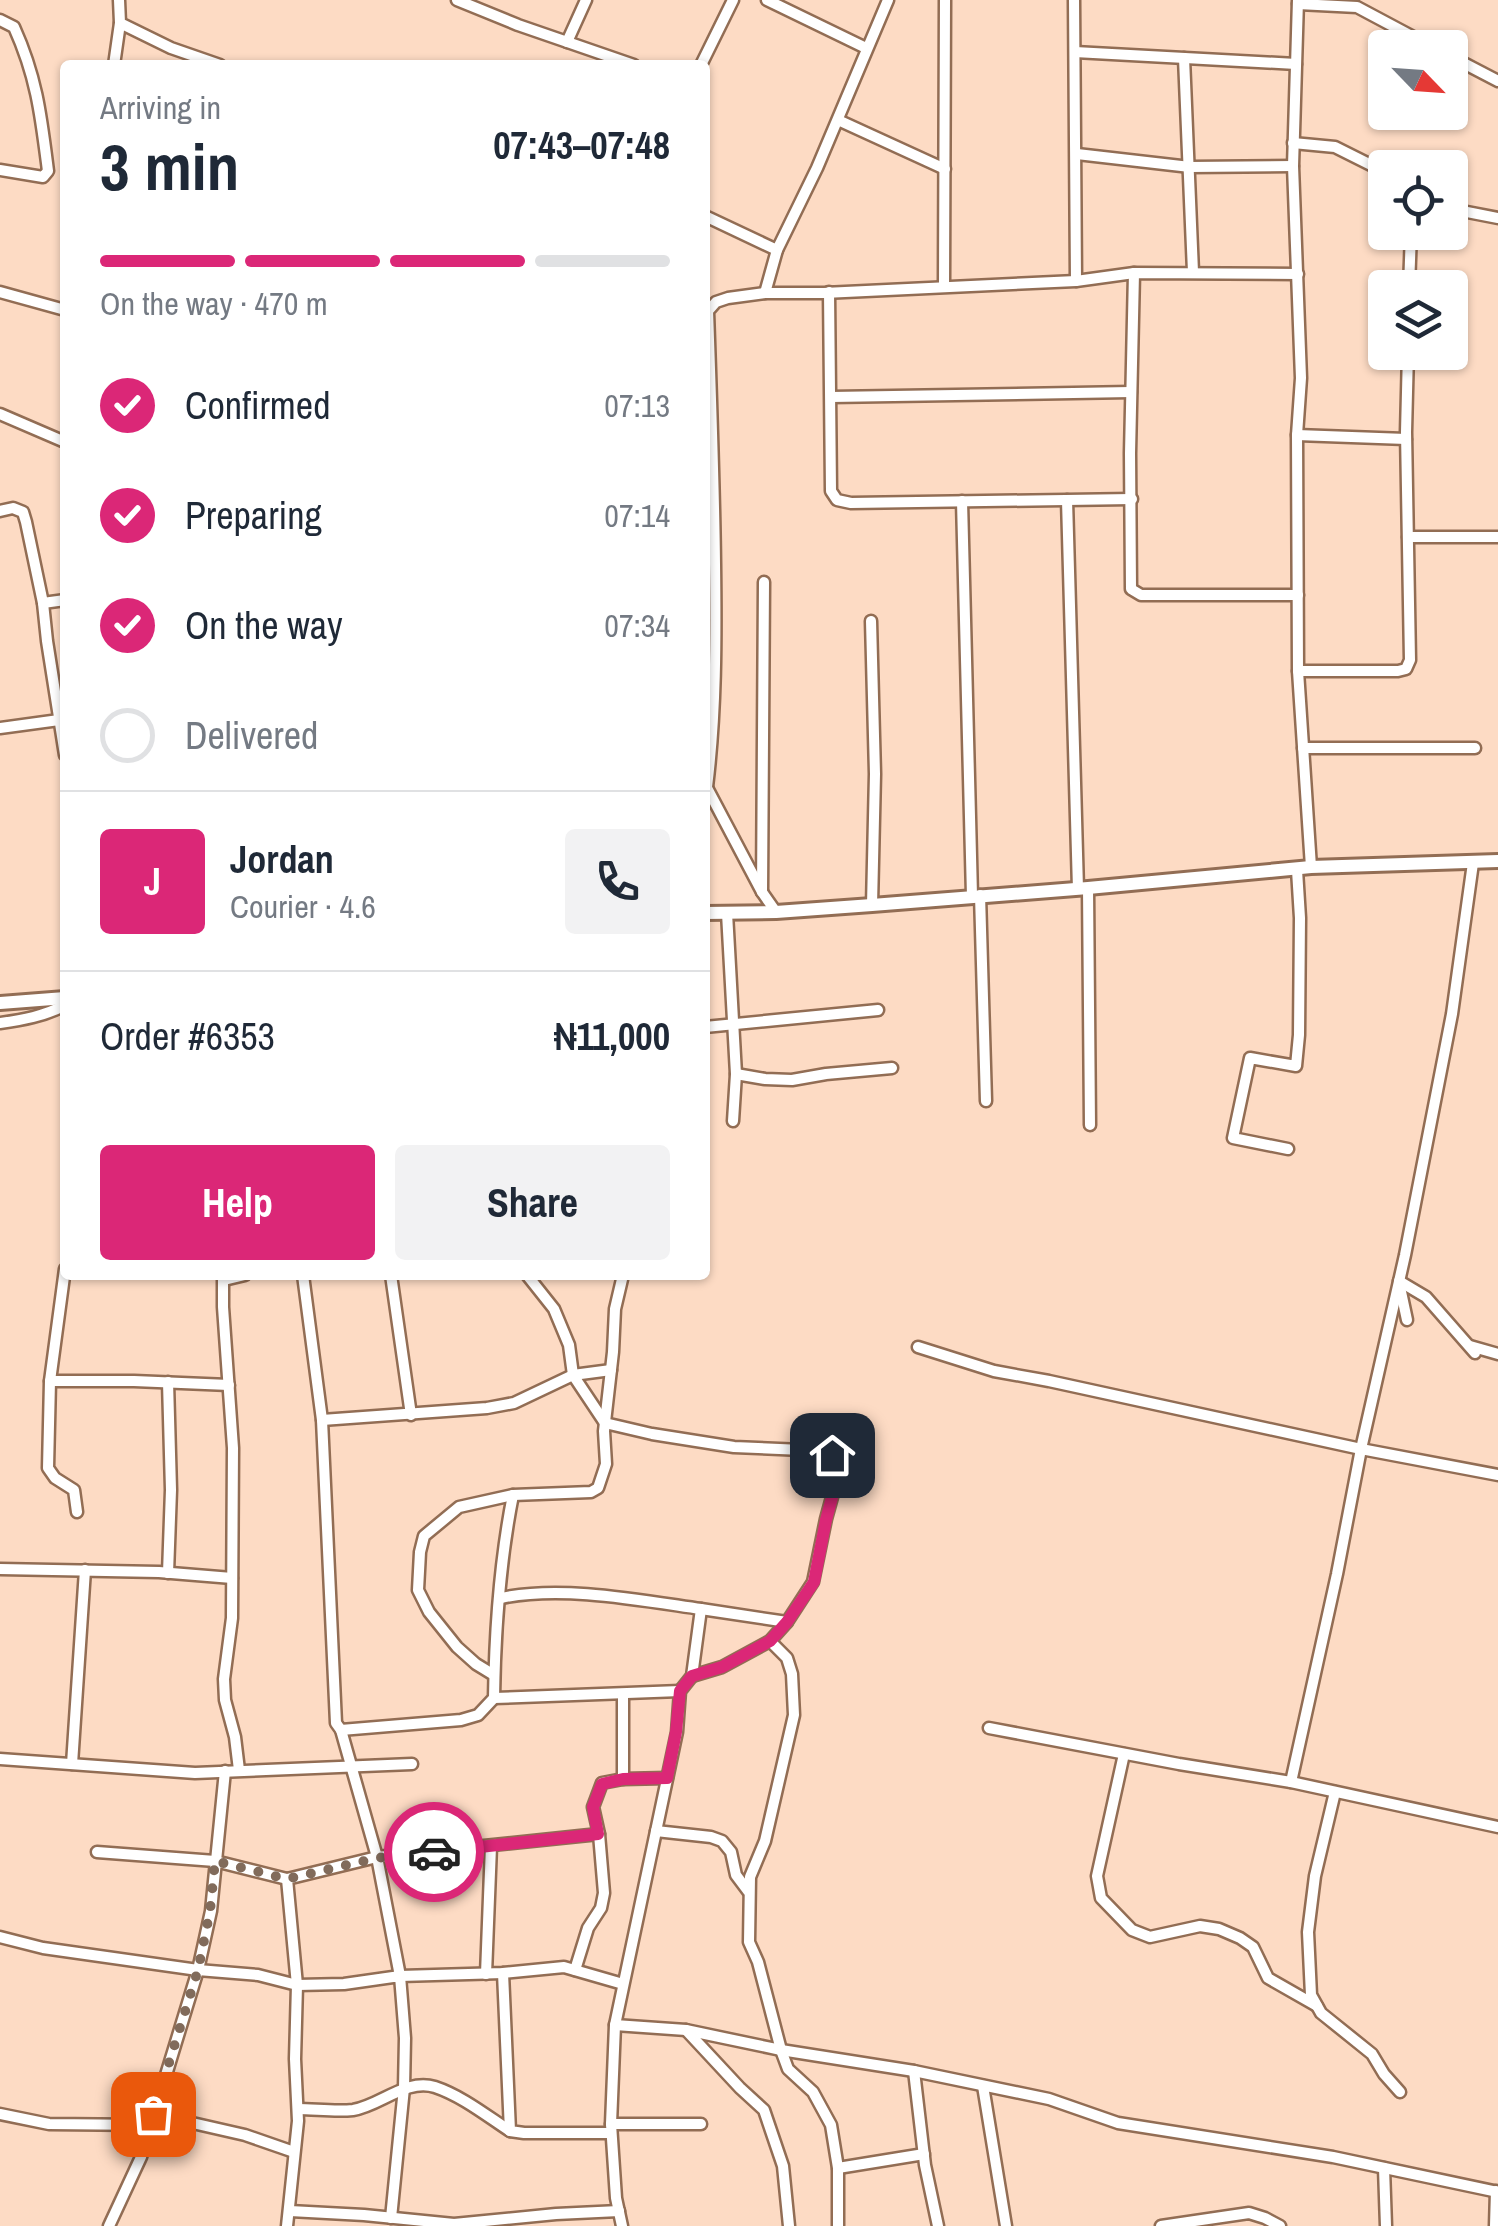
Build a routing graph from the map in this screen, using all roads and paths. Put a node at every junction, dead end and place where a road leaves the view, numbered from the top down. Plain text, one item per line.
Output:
1 (119, 0) edge
2 (457, 0) edge
3 (586, 0) edge
4 (733, 0) edge
5 (767, 0) edge
6 (888, 0) edge
7 (945, 0) edge
8 (1074, 0) edge
9 (1298, 2) edge
10 (0, 20) edge
11 (120, 23) junction
12 (1400, 30) edge
13 (567, 42) junction
14 (866, 48) junction
15 (1075, 52) junction
16 (1184, 58) junction
17 (115, 60) edge
18 (205, 60) edge
19 (619, 60) edge
20 (703, 60) edge
21 (1296, 64) junction
22 (1468, 65) edge
23 (1498, 81) edge
24 (838, 120) junction
25 (1294, 143) junction
26 (1077, 154) junction
27 (1368, 164) edge
28 (1293, 166) junction
29 (1190, 167) junction
30 (945, 169) junction
31 (0, 170) edge
32 (1468, 213) edge
33 (710, 218) edge
34 (1498, 218) edge
35 (777, 250) junction
36 (1193, 272) junction
37 (1134, 273) junction
38 (1298, 274) junction
39 (1076, 280) junction
40 (944, 286) junction
41 (0, 292) edge
42 (829, 292) junction
43 (765, 293) junction
44 (60, 309) edge
45 (710, 309) edge
46 (1408, 370) edge
47 (1131, 392) junction
48 (831, 397) junction
49 (0, 414) edge
50 (1297, 435) junction
51 (1406, 438) junction
52 (60, 440) edge
53 (1132, 499) junction
54 (1067, 500) junction
55 (962, 501) junction
56 (710, 508) edge
57 (0, 511) edge
58 (1408, 536) junction
59 (1498, 537) edge
60 (764, 582) dead end
61 (1298, 595) junction
62 (60, 601) edge
63 (43, 603) junction
64 (871, 621) dead end
65 (1298, 671) junction
66 (60, 720) joint
67 (0, 728) edge
68 (1303, 748) junction
69 (1475, 748) dead end
70 (710, 758) edge
71 (710, 793) edge
72 (1498, 861) edge
73 (1473, 863) junction
74 (1312, 867) junction
75 (1297, 870) junction
76 (1083, 888) junction
77 (762, 892) junction
78 (976, 896) junction
79 (872, 905) junction
80 (728, 912) junction
81 (776, 912) junction
82 (710, 913) edge
83 (60, 1001) edge
84 (0, 1002) edge
85 (60, 1006) edge
86 (878, 1010) dead end
87 (0, 1023) edge
88 (732, 1025) junction
89 (710, 1027) edge
90 (892, 1068) dead end
91 (736, 1074) junction
92 (986, 1102) dead end
93 (734, 1121) dead end
94 (1090, 1124) dead end
95 (1288, 1149) dead end
96 (64, 1280) edge
97 (224, 1280) edge
98 (305, 1280) edge
99 (391, 1280) edge
100 (531, 1280) edge
101 (622, 1280) edge
102 (1399, 1281) junction
103 (1407, 1320) dead end
104 (918, 1347) dead end
105 (1498, 1354) edge
106 (611, 1370) junction
107 (573, 1375) junction
108 (50, 1381) junction
109 (168, 1382) junction
110 (229, 1385) junction
111 (411, 1415) junction
112 (322, 1420) junction
113 (605, 1423) junction
114 (1361, 1449) junction
115 (1494, 1475) edge
116 (513, 1495) junction
117 (77, 1512) dead end
118 (0, 1569) edge
119 (85, 1570) junction
120 (168, 1573) junction
121 (232, 1578) junction
122 (501, 1598) junction
123 (701, 1609) junction
124 (787, 1622) junction
125 (770, 1641) junction
126 (494, 1675) junction
127 (692, 1676) junction
128 (680, 1691) junction
129 (623, 1694) junction
130 (494, 1698) junction
131 (990, 1728) dead end
132 (342, 1730) junction
133 (1124, 1754) junction
134 (0, 1759) edge
135 (72, 1764) junction
136 (412, 1764) dead end
137 (350, 1765) junction
138 (239, 1770) junction
139 (225, 1772) junction
140 (667, 1778) junction
141 (623, 1779) junction
142 (1292, 1782) junction
143 (1335, 1792) junction
144 (1498, 1827) edge
145 (656, 1831) junction
146 (598, 1834) junction
147 (491, 1846) junction
148 (97, 1852) dead end
149 (377, 1858) junction
150 (215, 1861) junction
151 (287, 1879) junction
152 (749, 1892) junction
153 (0, 1937) edge
154 (198, 1970) junction
155 (575, 1970) junction
156 (504, 1973) junction
157 (486, 1974) junction
158 (400, 1976) junction
159 (297, 1984) junction
160 (623, 1984) junction
161 (1317, 2006) junction
162 (615, 2025) junction
163 (686, 2030) junction
164 (781, 2050) junction
165 (914, 2071) junction
166 (983, 2086) junction
167 (404, 2088) junction
168 (1400, 2092) dead end
169 (298, 2109) junction
170 (0, 2114) edge
171 (152, 2120) junction
172 (701, 2124) dead end
173 (611, 2128) junction
174 (510, 2131) junction
175 (294, 2152) junction
176 (924, 2154) junction
177 (838, 2168) junction
178 (1384, 2168) junction
179 (1497, 2192) edge
180 (619, 2211) junction
181 (290, 2212) junction
182 (391, 2218) junction
183 (364, 2221) edge
184 (550, 2221) edge
185 (454, 2225) edge
186 (109, 2226) edge
187 (287, 2226) edge
188 (622, 2226) edge
189 (789, 2226) edge
190 (838, 2226) edge
191 (938, 2226) edge
192 (1006, 2226) edge
193 (1161, 2226) edge
194 (1280, 2226) edge
195 (1386, 2226) edge
196 (1495, 2226) edge

1 - 11 street
2 - 13 street
3 - 13 street
4 - 20 street
5 - 14 street
6 - 14 street
7 - 30 street
8 - 15 street
9 - 12 street
9 - 21 street
10 - 31 street
11 - 17 street
11 - 18 street
13 - 19 street
14 - 24 street
15 - 16 street
15 - 26 street
16 - 21 street
16 - 29 street
21 - 25 street
22 - 23 street
24 - 30 street
24 - 35 street
25 - 27 street
25 - 28 street
26 - 29 street
26 - 39 street
28 - 29 street
28 - 38 street
29 - 36 street
30 - 40 street
32 - 34 street
33 - 35 street
35 - 43 street
36 - 37 street
36 - 38 street
37 - 39 street
37 - 47 street
38 - 50 street
39 - 40 street
40 - 42 street
41 - 44 street
42 - 43 street
42 - 48 street
43 - 45 street
46 - 51 street
47 - 48 street
47 - 53 street
48 - 55 street
49 - 52 street
50 - 51 street
50 - 61 street
51 - 58 street
53 - 54 street
53 - 61 street
54 - 55 street
54 - 76 street
55 - 78 street
56 - 70 street
57 - 63 street
58 - 59 street
58 - 65 street
60 - 77 street
61 - 65 street
62 - 63 street
63 - 66 street
64 - 79 street
65 - 68 street
66 - 67 street
68 - 69 street
68 - 74 street
71 - 77 street
72 - 73 street
73 - 74 street
73 - 102 street
74 - 75 street
75 - 76 street
75 - 95 street
76 - 78 street
76 - 94 street
77 - 81 street
78 - 79 street
78 - 92 street
79 - 81 street
80 - 81 street
80 - 82 street
80 - 88 street
83 - 84 street
85 - 87 street
86 - 88 street
88 - 89 street
88 - 91 street
90 - 91 street
91 - 93 street
96 - 108 street
97 - 110 street
98 - 112 street
99 - 111 street
100 - 107 street
101 - 106 street
102 - 103 street
102 - 105 street
102 - 114 street
104 - 114 street
106 - 107 street
106 - 113 street
107 - 111 street
107 - 113 street
108 - 109 street
108 - 117 street
109 - 110 street
109 - 120 street
110 - 121 street
111 - 112 street
112 - 132 street
113 - 116 street
113 - 124 street
114 - 115 street
114 - 142 street
116 - 122 street
116 - 126 street
118 - 119 street
119 - 120 street
119 - 135 street
120 - 121 street
121 - 138 street
122 - 123 street
122 - 126 street
123 - 124 street
123 - 127 street
124 - 125 street
125 - 127 street
125 - 152 street
126 - 130 street
127 - 128 street
128 - 129 street
128 - 140 street
129 - 130 street
129 - 141 street
130 - 132 street
131 - 133 street
132 - 137 street
133 - 142 street
133 - 161 street
134 - 135 street
135 - 139 street
136 - 137 street
137 - 138 street
137 - 149 street
138 - 139 street
139 - 150 street
140 - 141 street
140 - 145 street
141 - 146 street
142 - 143 street
143 - 144 street
143 - 161 street
145 - 152 street
145 - 160 street
146 - 147 street
146 - 155 street
147 - 149 street
147 - 157 street
148 - 150 street
149 - 151 street
149 - 158 street
150 - 151 street
150 - 154 street
151 - 159 street
152 - 164 street
153 - 154 street
154 - 159 street
154 - 171 street
155 - 156 street
155 - 160 street
156 - 157 street
156 - 174 street
157 - 158 street
158 - 159 street
158 - 167 street
159 - 169 street
160 - 162 street
161 - 168 street
162 - 163 street
162 - 173 street
163 - 164 street
163 - 189 street
164 - 165 street
164 - 177 street
165 - 166 street
165 - 176 street
166 - 178 street
166 - 192 street
167 - 169 street
167 - 174 street
167 - 182 street
169 - 175 street
170 - 171 street
171 - 175 street
171 - 186 street
172 - 173 street
173 - 174 street
173 - 180 street
175 - 181 street
176 - 177 street
176 - 191 street
177 - 190 street
178 - 179 street
178 - 195 street
179 - 196 street
180 - 184 street
180 - 188 street
181 - 183 street
181 - 187 street
182 - 183 street
182 - 185 street
184 - 185 street
193 - 194 street

